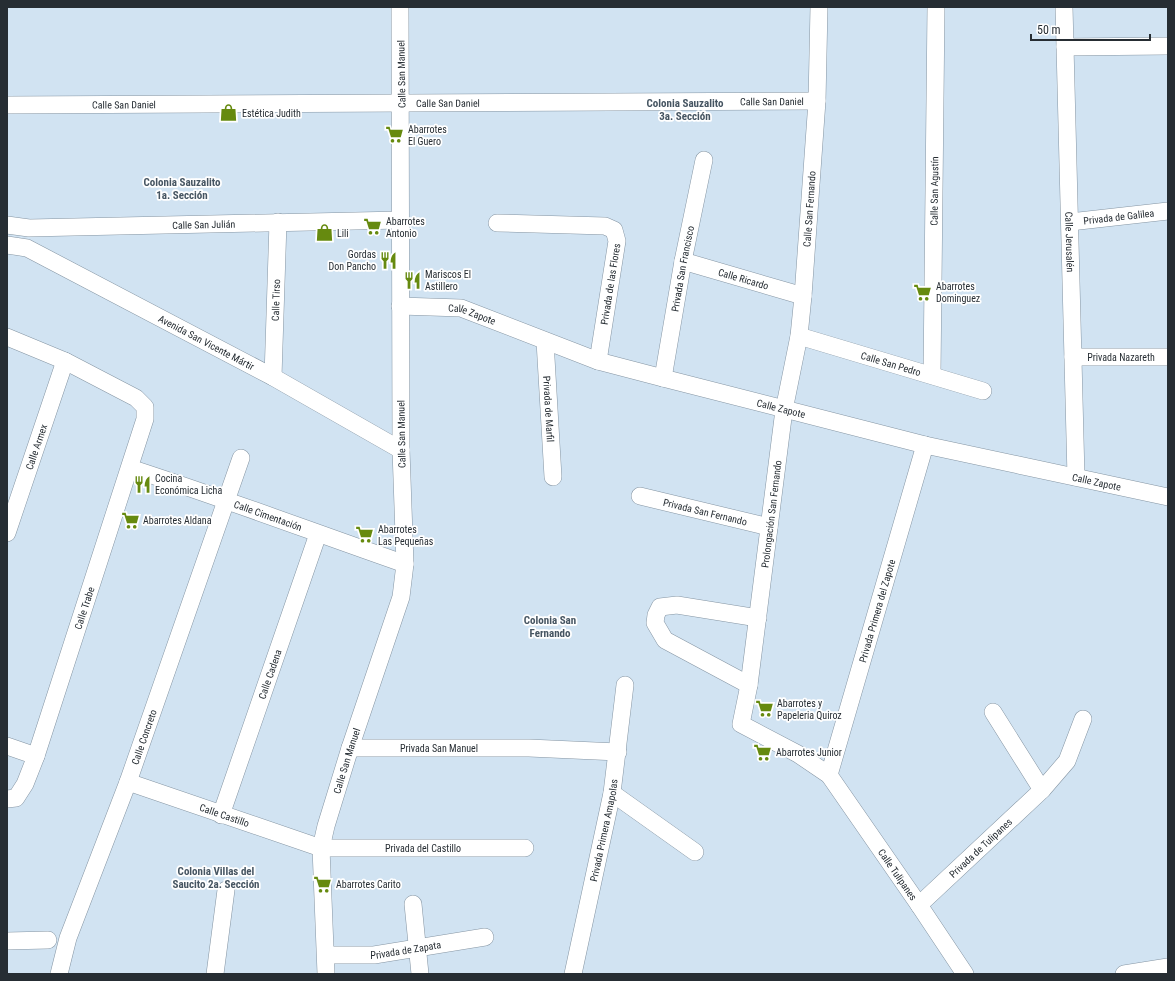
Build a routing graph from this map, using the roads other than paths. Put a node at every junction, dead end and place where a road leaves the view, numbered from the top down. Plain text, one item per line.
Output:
1 (400, 7) edge
2 (819, 7) edge
3 (936, 7) edge
4 (1064, 7) edge
5 (1168, 46) edge
6 (1065, 47) junction
7 (817, 101) junction
8 (401, 102) junction
9 (7, 105) edge
10 (704, 160) dead end
11 (1168, 211) edge
12 (400, 220) junction
13 (278, 222) junction
14 (1070, 222) junction
15 (497, 223) dead end
16 (7, 225) edge
17 (29, 228) junction
18 (7, 245) edge
19 (27, 248) junction
20 (683, 261) junction
21 (803, 296) junction
22 (400, 306) junction
23 (799, 336) junction
24 (7, 337) edge
25 (545, 341) junction
26 (1073, 357) junction
27 (1168, 357) edge
28 (65, 361) junction
29 (598, 361) junction
30 (932, 375) junction
31 (273, 378) junction
32 (663, 378) junction
33 (983, 391) dead end
34 (784, 410) junction
35 (925, 445) junction
36 (401, 450) junction
37 (241, 458) dead end
38 (130, 468) junction
39 (553, 477) dead end
40 (1076, 477) junction
41 (640, 496) dead end
42 (1168, 497) edge
43 (226, 499) junction
44 (769, 527) junction
45 (7, 533) edge
46 (318, 534) junction
47 (405, 564) junction
48 (758, 618) junction
49 (625, 685) dead end
50 (749, 685) junction
51 (992, 712) dead end
52 (1083, 719) dead end
53 (7, 746) edge
54 (350, 748) junction
55 (618, 752) junction
56 (36, 756) junction
57 (829, 775) junction
58 (128, 782) junction
59 (1042, 790) junction
60 (612, 793) junction
61 (7, 799) edge
62 (221, 815) junction
63 (321, 848) junction
64 (524, 848) dead end
65 (695, 852) dead end
66 (226, 890) dead end
67 (413, 904) dead end
68 (919, 905) junction
69 (484, 937) dead end
70 (48, 940) dead end
71 (7, 941) edge
72 (418, 949) junction
73 (327, 955) junction
74 (1159, 970) edge
75 (59, 974) edge
76 (215, 974) edge
77 (326, 974) edge
78 (420, 974) edge
79 (573, 974) edge
80 (964, 974) edge
81 (1124, 974) edge

1 - 8 street, Calle San Manuel
2 - 7 street, Calle San Fernando
3 - 30 street, Calle San Agustín
4 - 6 street, Calle Jerusalén
5 - 6 street
6 - 14 street, Calle Jerusalén
7 - 8 street, Calle San Daniel
7 - 21 street, Calle San Fernando
8 - 9 street, Calle San Daniel
8 - 12 street, Calle San Manuel
10 - 20 street, Privada San Francisco
11 - 14 street, Privada de Galilea
12 - 13 street, Calle San Julián
12 - 22 street, Calle San Manuel
13 - 17 street, Calle San Julián
13 - 31 street, Calle Tirso
14 - 26 street, Calle Jerusalén
15 - 29 street, Privada de las Flores
16 - 17 street, Calle San Julián
17 - 19 street
18 - 19 street, Avenida San Vicente Mártir
19 - 31 street, Avenida San Vicente Mártir
20 - 21 street, Calle Ricardo
20 - 32 street, Privada San Francisco
21 - 23 street, Calle San Fernando
22 - 25 street, Calle Zapote
22 - 36 street, Calle San Manuel
23 - 30 street, Calle San Pedro
23 - 34 street, Calle San Fernando
24 - 28 street
25 - 29 street, Calle Zapote
25 - 39 street, Privada de Marfil
26 - 27 street, Privada Nazareth
26 - 40 street, Calle Jerusalén
28 - 38 street, Calle Trabe
28 - 45 street, Calle Armex
29 - 32 street, Calle Zapote
30 - 33 street, Calle San Pedro
31 - 36 street, Avenida San Vicente Mártir
32 - 34 street, Calle Zapote
34 - 35 street, Calle Zapote
34 - 44 street, Prolongación San Fernando
35 - 40 street, Calle Zapote
35 - 57 street, Privada Primera del Zapote
36 - 47 street, Calle San Manuel
37 - 43 street, Calle Concreto
38 - 43 street, Calle Cimentación
38 - 56 street, Calle Trabe
40 - 42 street, Calle Zapote
41 - 44 street, Privada San Fernando
43 - 46 street, Calle Cimentación
43 - 58 street, Calle Concreto
44 - 48 street, Prolongación San Fernando
46 - 47 street, Calle Cimentación
46 - 62 street, Calle Cadena
47 - 54 street, Calle San Manuel
48 - 50 street, Prolongación San Fernando
48 - 50 street
49 - 55 street, Privada Primera Amapolas
50 - 57 street, Prolongación San Fernando
51 - 59 street
52 - 59 street, Privada de Tulipanes
53 - 56 street
54 - 55 street, Privada San Manuel
54 - 63 street, Calle San Manuel
55 - 60 street, Privada Primera Amapolas
56 - 61 street, Calle Trabe
57 - 68 street, Calle Tulipanes
58 - 62 street, Calle Castillo
58 - 75 street, Calle Concreto
59 - 68 street, Privada de Tulipanes
60 - 65 street
60 - 79 street, Privada Primera Amapolas
62 - 63 street, Calle Castillo
63 - 64 street, Privada del Castillo
63 - 73 street, Calle San Manuel
66 - 76 street
67 - 72 street
68 - 80 street, Calle Tulipanes
69 - 72 street, Privada de Zapata
70 - 71 street
72 - 73 street, Privada de Zapata
72 - 78 street
73 - 77 street, Calle San Manuel
74 - 81 street

